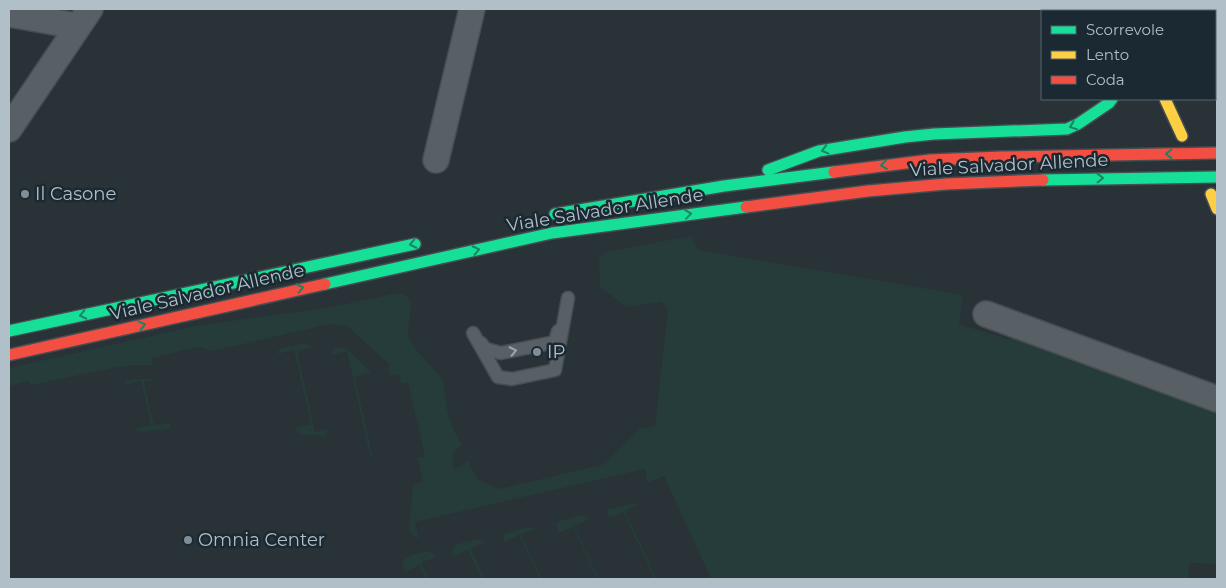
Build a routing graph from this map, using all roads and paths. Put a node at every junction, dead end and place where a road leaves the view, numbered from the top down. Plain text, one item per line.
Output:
1 (472, 9) edge
2 (9, 14) edge
3 (84, 17) edge
4 (1111, 100) edge
5 (1165, 100) edge
6 (9, 128) edge
7 (1182, 136) dead end
8 (1217, 153) edge
9 (436, 160) dead end
10 (1217, 177) edge
11 (724, 186) junction
12 (1211, 194) dead end
13 (1217, 209) edge
14 (548, 215) dead end
15 (423, 242) dead end
16 (568, 298) joint
17 (986, 314) dead end
18 (9, 331) edge
19 (9, 355) edge
20 (1217, 399) edge

1 - 9 street
2 - 3 street
3 - 6 street
4 -> 11 main road
5 - 7 main road
8 -> 11 main road, Viale Salvador Allende
19 -> 10 main road, Viale Salvador Allende
11 - 14 main road, Viale Salvador Allende
12 - 13 main road
15 -> 18 main road, Viale Salvador Allende
16 -> 16 lane
17 - 20 street

